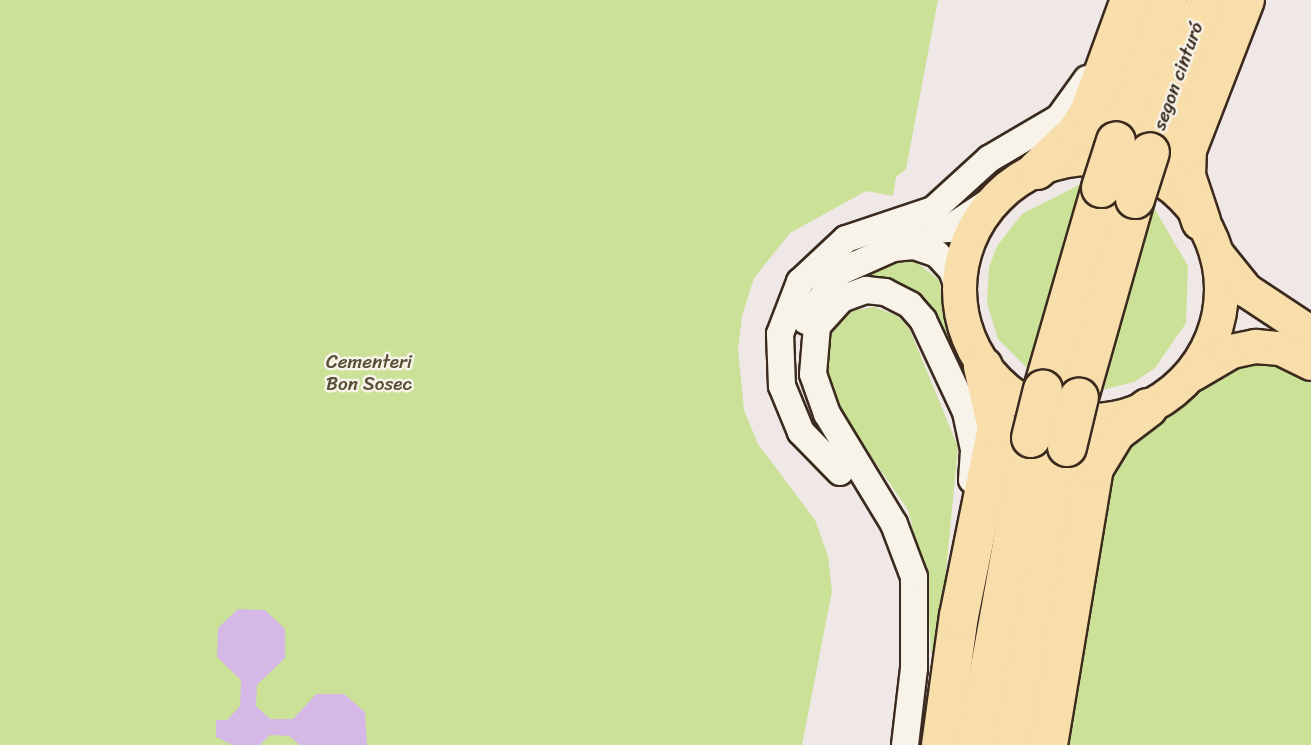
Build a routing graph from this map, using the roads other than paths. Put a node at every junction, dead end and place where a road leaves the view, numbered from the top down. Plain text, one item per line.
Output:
1 (1119, 0) edge
2 (1130, 0) edge
3 (1168, 0) edge
4 (1207, 0) edge
5 (1245, 0) edge
6 (1133, 147) junction
7 (1037, 170) junction
8 (998, 196) junction
9 (1208, 237) junction
10 (959, 290) junction
11 (1311, 332) edge
12 (1311, 363) edge
13 (983, 366) junction
14 (1187, 378) junction
15 (1148, 408) junction
16 (1049, 443) junction
17 (846, 466) junction
18 (959, 616) junction
19 (905, 745) edge
20 (941, 745) edge
21 (976, 745) edge
22 (1013, 745) edge
23 (1048, 745) edge

1 - 17 street
2 - 7 highway
3 - 6 highway, segon cinturó
4 - 6 highway, segon cinturó
5 - 9 highway
6 - 16 highway, bridge
7 - 8 main road
7 - 9 main road
8 - 10 main road
8 - 17 street
9 - 11 main road
9 - 14 main road
10 - 13 main road
10 - 17 street
12 - 14 main road
13 - 15 main road
13 - 18 highway
14 - 15 main road
15 - 23 highway
16 - 21 highway
16 - 22 highway
17 - 18 street
17 - 19 street
18 - 20 highway

